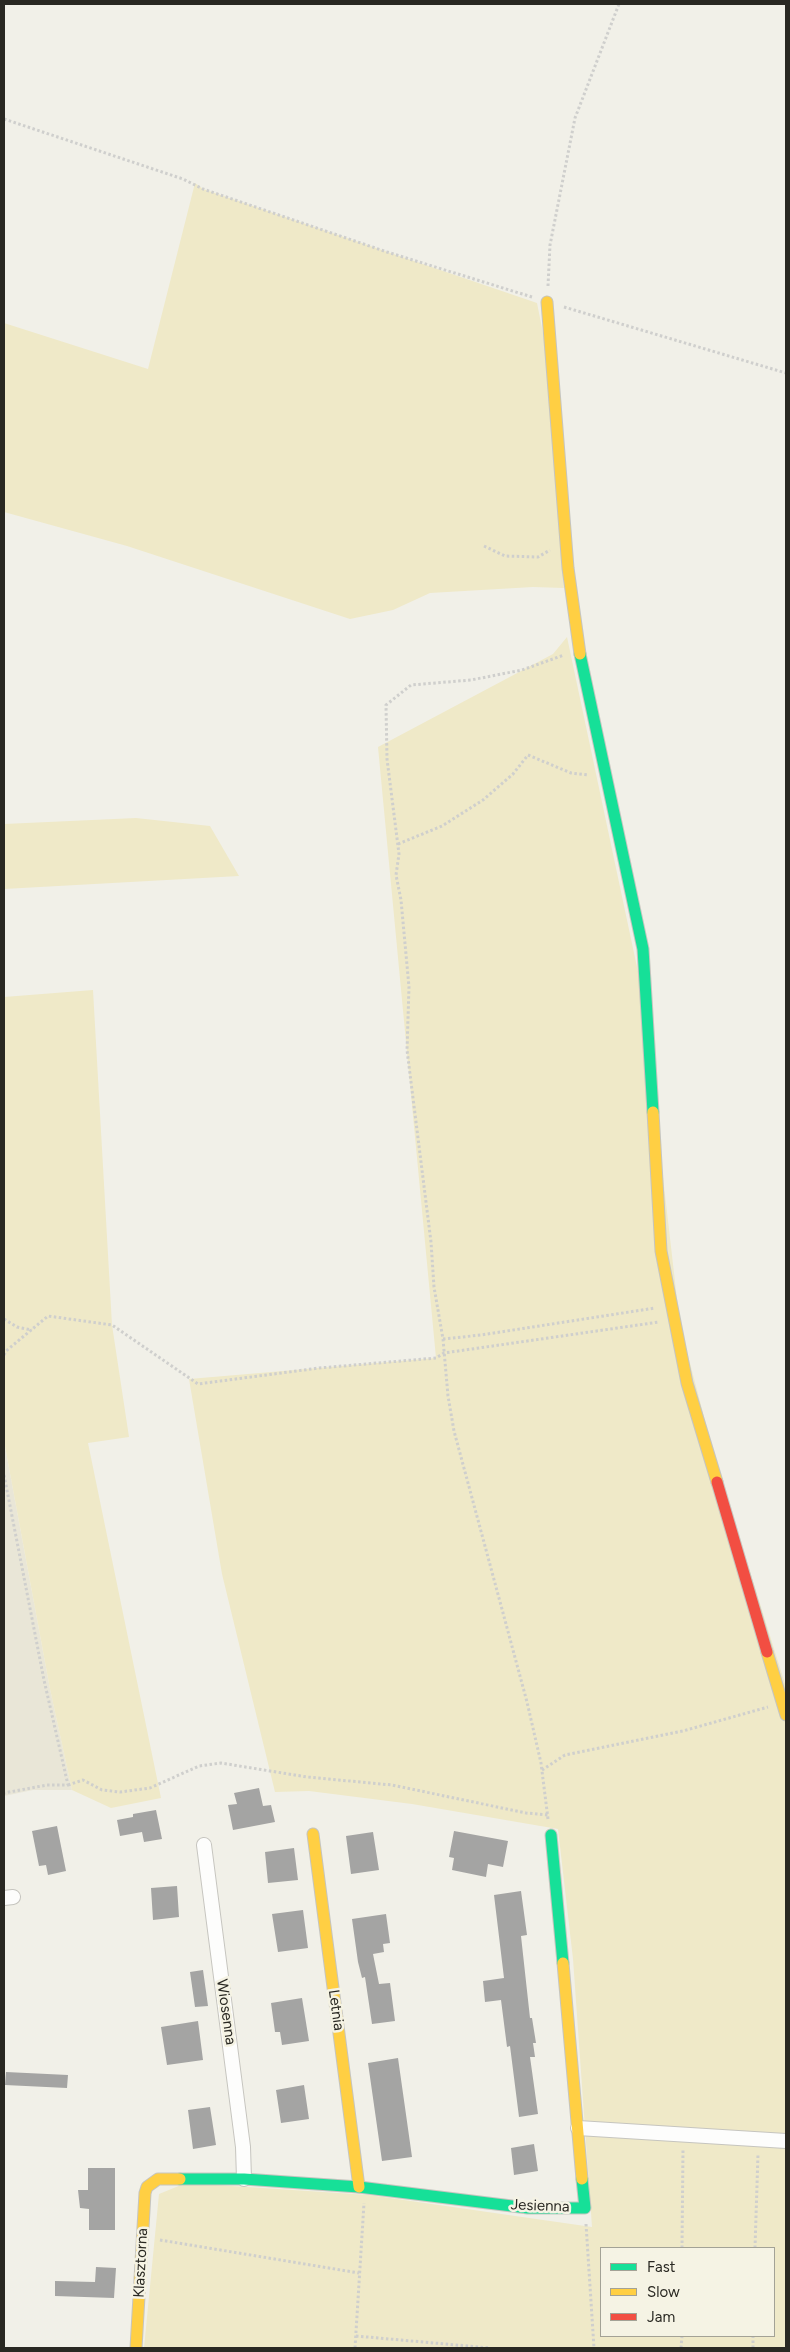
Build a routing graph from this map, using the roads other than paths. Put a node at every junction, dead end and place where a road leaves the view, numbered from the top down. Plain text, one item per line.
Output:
1 (547, 302) road end
2 (786, 1716) edge
3 (313, 1834) dead end
4 (551, 1835) road end
5 (204, 1845) dead end
6 (578, 2128) junction
7 (786, 2141) edge
8 (244, 2179) junction
9 (153, 2181) joint
10 (362, 2187) junction
11 (136, 2348) edge

1 - 2 street
3 - 10 street, Letnia
4 - 6 street, Jesienna
5 - 8 street, Wiosenna
6 - 7 street
6 - 10 street, Jesienna
8 - 9 street, Jesienna
8 - 10 street, Jesienna
9 - 11 street, Klasztorna

